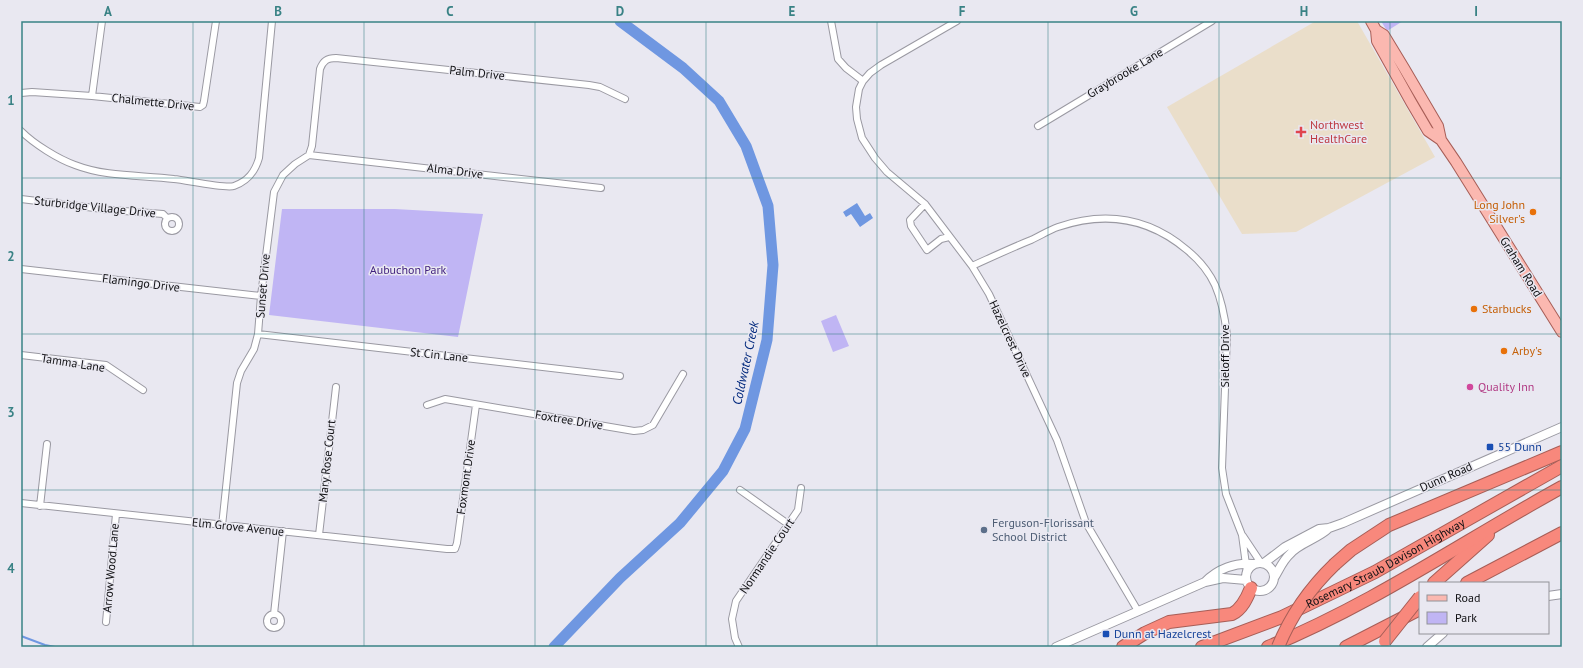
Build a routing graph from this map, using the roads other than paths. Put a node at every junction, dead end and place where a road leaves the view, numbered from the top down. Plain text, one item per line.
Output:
1 (102, 21) edge
2 (216, 21) edge
3 (272, 21) edge
4 (831, 21) edge
5 (957, 21) edge
6 (1212, 21) edge
7 (1374, 25) edge
8 (863, 81) junction
9 (21, 93) edge
10 (92, 96) junction
11 (625, 99) dead end
12 (1038, 126) dead end
13 (21, 132) edge
14 (309, 155) junction
15 (601, 188) dead end
16 (21, 199) edge
17 (925, 204) junction
18 (167, 218) dead end
19 (949, 237) junction
20 (972, 266) junction
21 (21, 269) edge
22 (260, 296) junction
23 (1562, 332) edge
24 (258, 334) junction
25 (21, 355) edge
26 (683, 374) dead end
27 (620, 376) dead end
28 (336, 387) dead end
29 (143, 390) dead end
30 (427, 405) dead end
31 (476, 405) junction
32 (1562, 427) edge
33 (47, 444) dead end
34 (1562, 452) edge
35 (1562, 466) edge
36 (1562, 487) edge
37 (801, 488) dead end
38 (740, 490) dead end
39 (21, 503) edge
40 (40, 506) junction
41 (116, 514) junction
42 (1507, 518) junction
43 (788, 524) junction
44 (222, 526) junction
45 (1329, 528) junction
46 (282, 531) junction
47 (1562, 532) edge
48 (1242, 534) junction
49 (319, 535) junction
50 (455, 549) joint
51 (1253, 570) junction
52 (1274, 578) junction
53 (1205, 582) junction
54 (1435, 582) edge
55 (1469, 582) edge
56 (1562, 594) edge
57 (1549, 596) edge
58 (1419, 598) edge
59 (1419, 610) edge
60 (1138, 612) junction
61 (274, 614) dead end
62 (106, 622) dead end
63 (1442, 634) edge
64 (1383, 644) edge
65 (739, 647) edge
66 (1056, 647) edge
67 (1122, 647) edge
68 (1202, 647) edge
69 (1268, 647) edge
70 (1278, 647) edge
71 (1346, 647) edge
72 (1427, 647) edge

1 - 10 street
2 - 10 street, Chalmette Drive
3 - 13 street
4 - 8 street
5 - 8 street
6 - 12 street, Graybrooke Lane
7 - 23 main road, Graham Road
8 - 17 street, Hazelcrest Drive
9 - 10 street
11 - 14 street, Palm Drive
14 - 15 street, Alma Drive
14 - 22 street, Sunset Drive
16 - 18 street, Sturbridge Village Drive
17 - 19 street, Hazelcrest Drive
17 - 19 street
19 - 20 street, Hazelcrest Drive
20 - 48 street, Sieloff Drive
20 - 60 street, Hazelcrest Drive
21 - 22 street, Flamingo Drive
22 - 24 street, Sunset Drive
24 - 27 street, St Cin Lane
24 - 44 street, Sunset Drive
25 - 29 street, Tamma Lane
26 - 31 street, Foxtree Drive
28 - 49 street, Mary Rose Court
30 - 31 street, Foxtree Drive
31 - 50 street, Foxmont Drive
32 - 45 street, Dunn Road
33 - 40 street
34 - 70 highway, bridge
35 - 68 highway, Rosemary Straub Davison Highway
36 - 42 highway, Rosemary Straub Davison Highway
37 - 43 street, Normandie Court
38 - 43 street
39 - 40 street, Elm Grove Avenue
40 - 41 street, Elm Grove Avenue
41 - 44 street, Elm Grove Avenue
41 - 62 street, Arrow Wood Lane
42 - 54 highway
42 - 69 highway, Rosemary Straub Davison Highway
43 - 65 street, Normandie Court
44 - 46 street, Elm Grove Avenue
45 - 51 street, Dunn Road
45 - 52 street, Dunn Road
46 - 49 street, Elm Grove Avenue
46 - 61 street
47 - 55 highway
48 - 51 street, Sieloff Drive
48 - 51 street, Sieloff Drive
49 - 50 street, Elm Grove Avenue
51 - 52 street
51 - 52 street, Dunn Road
51 - 53 street, Dunn Road
51 - 53 street, Dunn Road
51 - 67 highway
53 - 60 street, Dunn Road
56 - 57 street
58 - 64 highway, bridge
59 - 71 highway
60 - 66 street, Dunn Road
63 - 72 street

